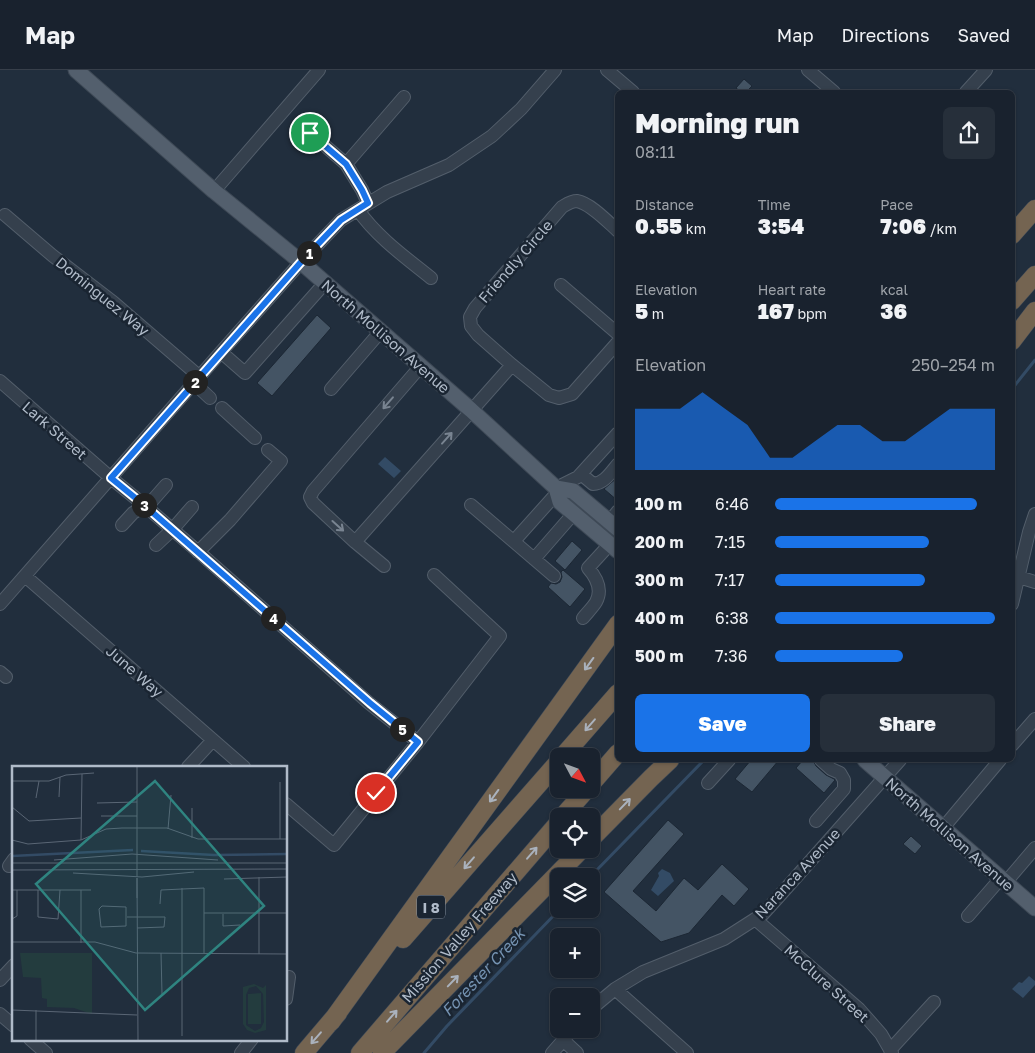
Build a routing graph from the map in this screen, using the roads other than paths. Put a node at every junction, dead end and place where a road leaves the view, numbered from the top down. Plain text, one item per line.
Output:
1 (76, 70) edge
2 (319, 70) edge
3 (555, 70) edge
4 (607, 70) edge
5 (808, 70) edge
6 (986, 70) edge
7 (632, 90) edge
8 (832, 90) edge
9 (968, 90) edge
10 (404, 97) dead end
11 (300, 124) dead end
12 (346, 164) junction
13 (214, 191) junction
14 (1035, 194) edge
15 (363, 206) junction
16 (1035, 208) edge
17 (1015, 214) edge
18 (5, 215) dead end
19 (615, 228) edge
20 (1015, 231) edge
21 (301, 262) junction
22 (1035, 275) edge
23 (431, 278) dead end
24 (324, 284) junction
25 (561, 285) dead end
26 (1015, 298) edge
27 (1035, 311) edge
28 (381, 331) junction
29 (615, 331) edge
30 (1015, 337) edge
31 (615, 345) edge
32 (221, 352) junction
33 (512, 365) junction
34 (420, 367) junction
35 (197, 380) junction
36 (0, 381) edge
37 (331, 390) dead end
38 (210, 398) dead end
39 (222, 408) dead end
40 (471, 410) junction
41 (615, 436) edge
42 (255, 438) dead end
43 (268, 450) dead end
44 (615, 467) edge
45 (581, 474) junction
46 (111, 478) junction
47 (166, 486) dead end
48 (557, 491) junction
49 (144, 505) junction
50 (471, 505) dead end
51 (192, 507) dead end
52 (574, 513) junction
53 (1035, 514) edge
54 (612, 520) edge
55 (122, 525) dead end
56 (172, 530) junction
57 (514, 541) junction
58 (355, 542) junction
59 (1031, 544) edge
60 (156, 546) dead end
61 (614, 547) edge
62 (198, 552) junction
63 (534, 559) junction
64 (384, 566) dead end
65 (434, 574) dead end
66 (26, 576) junction
67 (554, 576) dead end
68 (1019, 577) junction
69 (1035, 582) edge
70 (1015, 592) edge
71 (0, 604) edge
72 (583, 618) dead end
73 (615, 628) edge
74 (615, 696) edge
75 (1035, 719) edge
76 (213, 740) junction
77 (418, 742) junction
78 (1015, 742) edge
79 (569, 748) edge
80 (615, 756) edge
81 (668, 762) edge
82 (727, 762) edge
83 (822, 762) edge
84 (867, 762) edge
85 (898, 762) edge
86 (998, 762) edge
87 (189, 766) edge
88 (243, 766) edge
89 (550, 771) edge
90 (600, 774) edge
91 (884, 777) junction
92 (708, 783) dead end
93 (579, 798) edge
94 (288, 806) edge
95 (570, 808) edge
96 (816, 821) dead end
97 (943, 828) junction
98 (600, 830) edge
99 (550, 832) edge
100 (1035, 848) edge
101 (573, 858) edge
102 (1003, 880) junction
103 (1035, 908) edge
104 (968, 916) dead end
105 (755, 919) junction
106 (12, 967) edge
107 (289, 977) dead end
108 (0, 980) edge
109 (288, 984) edge
110 (615, 989) junction
111 (600, 1002) edge
112 (934, 1002) dead end
113 (0, 1014) edge
114 (330, 1022) junction
115 (12, 1024) edge
116 (31, 1040) edge
117 (251, 1040) edge
118 (563, 1040) joint
119 (891, 1052) edge
120 (46, 1053) edge
121 (241, 1053) edge
122 (304, 1053) edge
123 (360, 1053) edge
124 (382, 1053) edge
125 (552, 1053) edge
126 (578, 1053) edge
127 (687, 1053) edge

1 - 13 main road, North Mollison Avenue
2 - 13 street
3 - 15 street
4 - 7 street
5 - 8 street
6 - 9 street
10 - 12 street
11 - 12 street
12 - 15 street
13 - 21 main road, North Mollison Avenue
14 - 17 highway
15 - 21 street
15 - 23 street
16 - 20 highway
18 - 35 street, Dominguez Way
19 - 33 street, Friendly Circle
21 - 24 main road, North Mollison Avenue
21 - 32 street
22 - 26 highway
24 - 28 main road, North Mollison Avenue
24 - 32 street
25 - 29 street
27 - 30 highway
28 - 34 main road, North Mollison Avenue
28 - 37 street
31 - 33 street, Friendly Circle
32 - 35 street
33 - 40 street
34 - 40 main road, North Mollison Avenue
34 -> 58 street
35 - 38 street, Dominguez Way
35 - 46 street
36 - 46 street, Lark Street
39 - 42 street
40 - 48 main road, North Mollison Avenue
58 -> 40 street
41 - 45 street
43 - 62 street
44 - 45 street
45 - 48 street
46 - 49 street, Lark Street
46 - 66 street
47 - 49 street
48 - 52 main road, North Mollison Avenue
48 - 54 main road, North Mollison Avenue
48 - 57 street
49 - 55 street
49 - 56 street, Lark Street
50 - 57 street
51 - 56 street
52 - 54 main road
52 - 61 main road, North Mollison Avenue
52 - 63 street
53 - 59 street
56 - 60 street
56 - 62 street, Lark Street
57 - 63 street
58 - 64 street
59 - 68 street
61 - 72 street
62 - 77 street, Lark Street
63 - 67 street
65 - 77 street
66 - 71 street
66 - 76 street, June Way
68 - 69 street
68 - 70 street
73 -> 114 highway
74 -> 79 highway
75 - 78 street
76 - 87 street
76 - 88 street, June Way
77 - 94 street
80 - 90 highway
98 -> 81 highway
82 - 92 street
83 - 96 street
84 - 91 main road, North Mollison Avenue
85 - 91 street, Naranca Avenue
86 - 97 street
89 -> 114 highway, I 8
91 - 97 main road, North Mollison Avenue
91 - 105 street, Naranca Avenue
93 - 95 highway
97 - 102 main road, North Mollison Avenue
123 -> 99 highway, Mission Valley Freeway
100 - 102 street
124 -> 101 highway
102 - 103 main road, North Mollison Avenue
102 - 104 street
105 - 110 street, Naranca Avenue
105 - 119 street, McClure Street
106 - 108 street
107 - 109 street
110 - 111 street, Naranca Avenue
110 - 127 street
112 - 119 street
113 - 115 street
114 -> 122 highway, I 8
116 - 120 street
117 - 121 street
118 - 125 street
118 - 126 street

